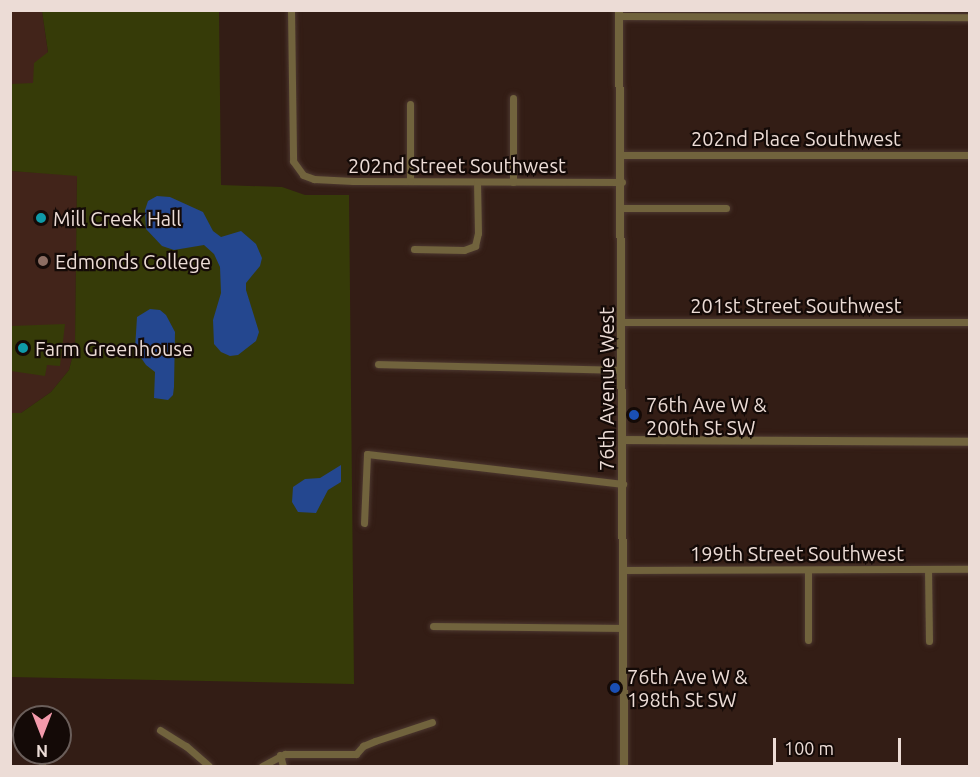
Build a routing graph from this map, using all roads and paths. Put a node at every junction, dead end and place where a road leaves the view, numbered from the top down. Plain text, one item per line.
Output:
1 (291, 10) edge
2 (619, 13) edge
3 (741, 13) edge
4 (969, 17) edge
5 (513, 98) dead end
6 (410, 104) dead end
7 (622, 155) junction
8 (969, 155) edge
9 (410, 181) junction
10 (477, 182) junction
11 (513, 182) junction
12 (622, 182) junction
13 (622, 208) junction
14 (726, 208) dead end
15 (414, 249) dead end
16 (622, 322) junction
17 (969, 322) edge
18 (378, 364) dead end
19 (621, 370) junction
20 (622, 440) junction
21 (969, 442) edge
22 (623, 484) junction
23 (364, 523) dead end
24 (928, 569) junction
25 (969, 569) edge
26 (624, 570) junction
27 (808, 570) junction
28 (433, 626) dead end
29 (624, 628) junction
30 (808, 640) dead end
31 (929, 641) dead end
32 (432, 722) dead end
33 (160, 729) dead end
34 (280, 755) junction
35 (209, 766) edge
36 (262, 766) edge
37 (283, 766) edge
38 (624, 766) edge

1 - 9 street, 202nd Street Southwest
2 - 3 street
2 - 7 street, 76th Avenue West
3 - 4 street
5 - 11 street
6 - 9 street
7 - 8 street, 202nd Place Southwest
7 - 12 street, 76th Avenue West
9 - 10 street, 202nd Street Southwest
10 - 11 street, 202nd Street Southwest
10 - 15 street
11 - 12 street, 202nd Street Southwest
12 - 13 street, 76th Avenue West
13 - 14 street
13 - 16 street, 76th Avenue West
16 - 17 street, 201st Street Southwest
16 - 19 street, 76th Avenue West
18 - 19 street
19 - 20 street, 76th Avenue West
20 - 21 street
20 - 22 street, 76th Avenue West
22 - 23 street
22 - 26 street, 76th Avenue West
24 - 25 street, 199th Street Southwest
24 - 27 street, 199th Street Southwest
24 - 31 street
26 - 27 street, 199th Street Southwest
26 - 29 street, 76th Avenue West
27 - 30 street
28 - 29 street
29 - 38 street, 76th Avenue West
32 - 34 street
33 - 35 street
34 - 36 street
34 - 37 street

